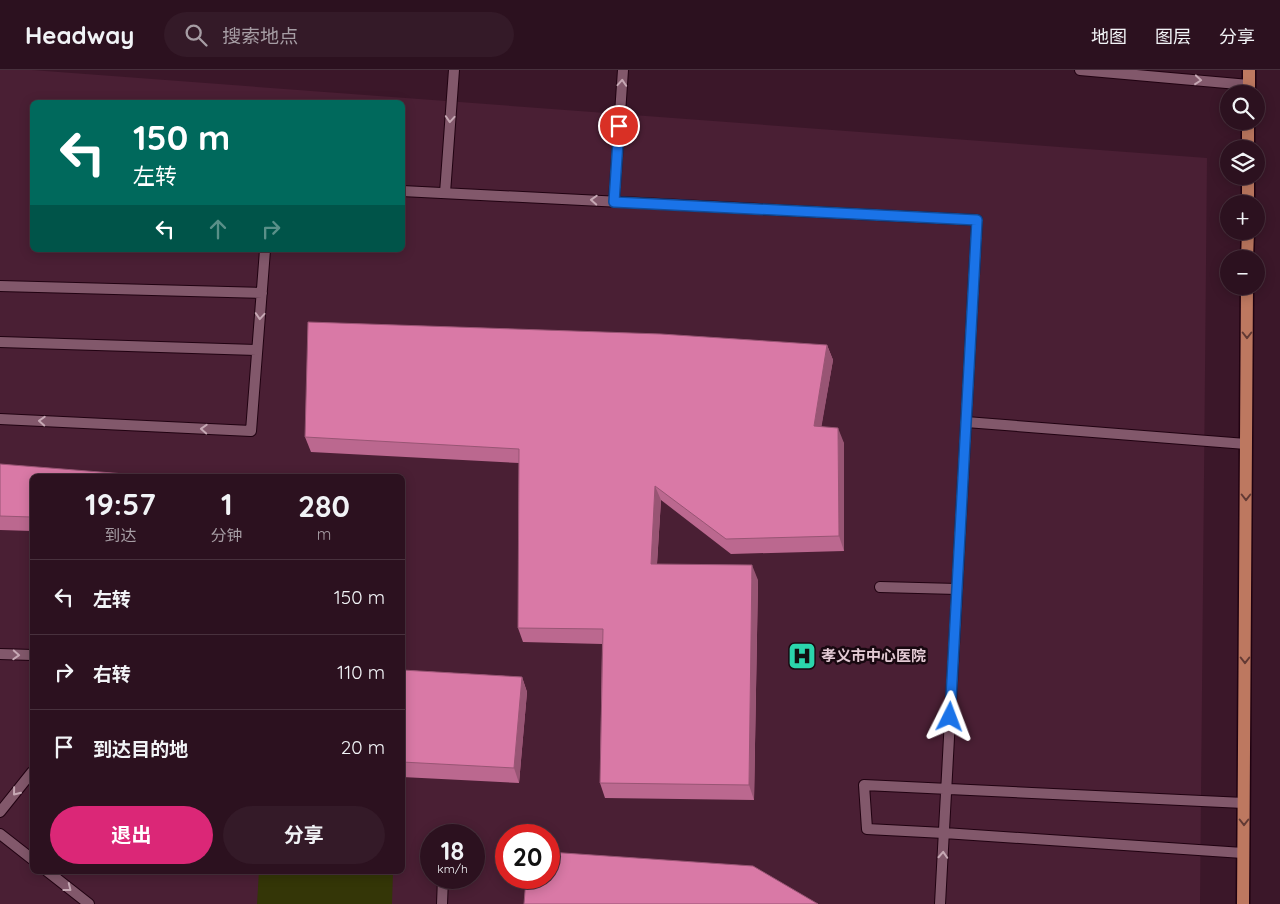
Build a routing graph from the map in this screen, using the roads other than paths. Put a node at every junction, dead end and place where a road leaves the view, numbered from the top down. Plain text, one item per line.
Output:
1 (454, 70) edge
2 (623, 70) edge
3 (1080, 70) edge
4 (1249, 70) edge
5 (1249, 85) edge
6 (1220, 86) edge
7 (405, 191) edge
8 (445, 193) junction
9 (614, 202) junction
10 (265, 252) edge
11 (0, 286) edge
12 (262, 293) junction
13 (1247, 295) edge
14 (0, 342) edge
15 (257, 350) junction
16 (0, 419) edge
17 (966, 422) junction
18 (1246, 444) junction
19 (880, 588) dead end
20 (957, 589) junction
21 (0, 654) edge
22 (30, 656) edge
23 (30, 774) edge
24 (946, 790) junction
25 (1244, 804) junction
26 (0, 812) edge
27 (944, 833) junction
28 (0, 834) edge
29 (1244, 854) junction
30 (30, 857) edge
31 (52, 874) edge
32 (443, 889) edge
33 (89, 904) edge
34 (442, 904) edge
35 (940, 904) edge
36 (1243, 904) edge

1 -> 8 lane
9 -> 2 lane
3 -> 6 lane
4 - 5 main road
7 - 8 lane
9 -> 8 lane
9 - 17 lane
10 - 12 lane
11 - 12 lane
12 -> 15 lane
13 -> 18 main road
14 - 15 lane
15 -> 16 lane
17 - 18 lane
17 - 20 lane
18 -> 25 main road
19 - 20 lane
20 - 24 lane
21 -> 22 lane
23 -> 26 lane
24 - 25 lane
24 - 27 lane
24 - 27 lane
25 -> 29 main road
27 - 29 lane
35 -> 27 lane
28 - 30 lane
29 - 36 main road
31 -> 33 lane
32 - 34 lane

